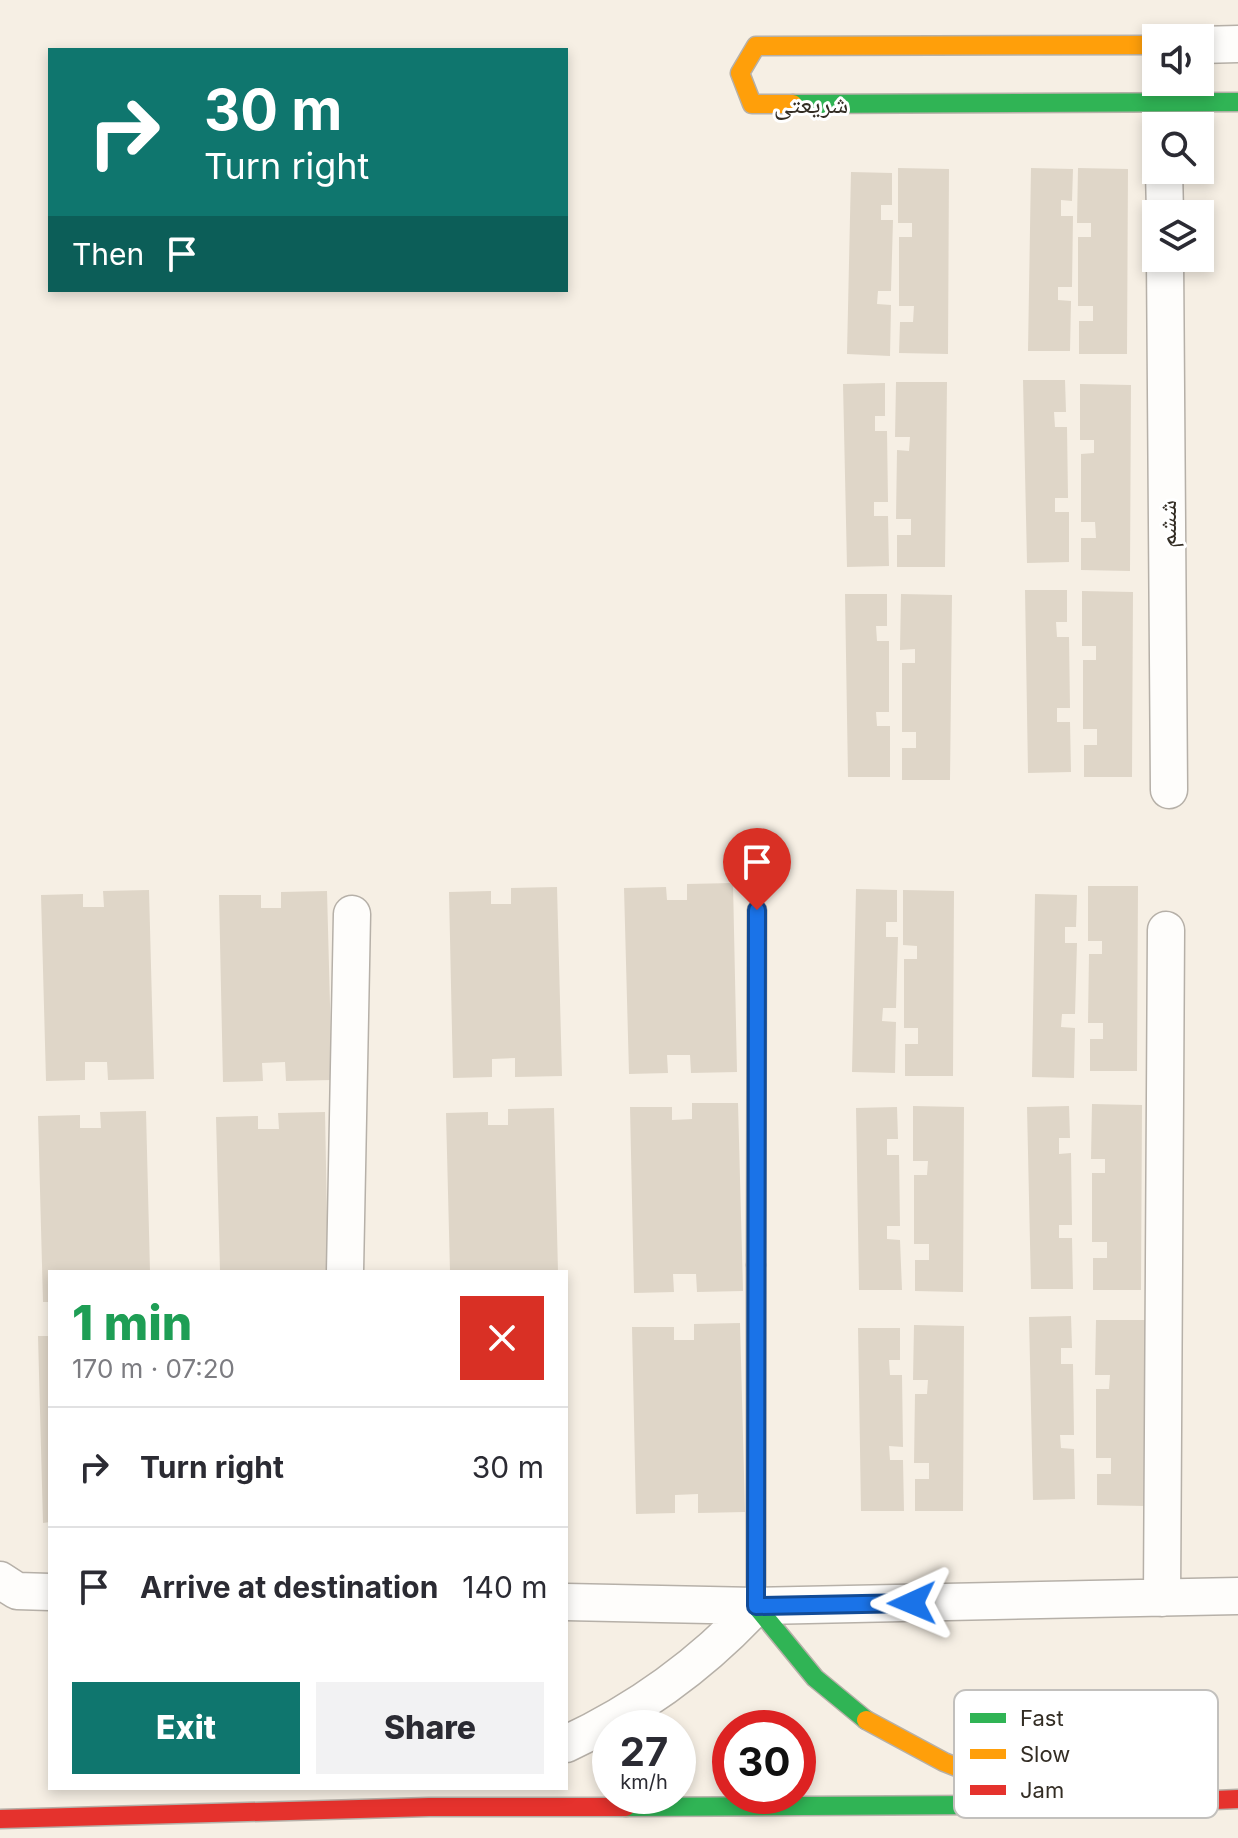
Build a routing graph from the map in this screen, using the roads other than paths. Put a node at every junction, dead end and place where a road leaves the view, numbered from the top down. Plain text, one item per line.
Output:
1 (1238, 44) edge
2 (1142, 45) edge
3 (1214, 45) edge
4 (1238, 102) edge
5 (1176, 112) edge
6 (1142, 113) edge
7 (1165, 272) edge
8 (1169, 790) dead end
9 (757, 910) dead end
10 (352, 914) dead end
11 (1166, 930) dead end
12 (345, 1270) edge
13 (0, 1580) edge
14 (48, 1592) edge
15 (1238, 1596) edge
16 (1162, 1598) junction
17 (568, 1602) edge
18 (756, 1606) junction
19 (568, 1743) edge
20 (954, 1768) edge
21 (465, 1790) edge
22 (1238, 1799) edge
23 (1218, 1800) edge
24 (429, 1807) junction
25 (954, 1807) edge
26 (1092, 1818) edge
27 (0, 1819) edge
28 (1092, 1827) dead end

1 - 3 street
2 - 6 street, شریعتی
4 - 5 street, شریعتی
7 - 8 street, ششم
9 - 18 street
10 - 12 street
11 - 16 street
13 - 14 street
15 - 16 street
16 - 18 street
17 - 18 street
18 - 19 street
18 - 20 street
21 - 24 street
22 - 23 street
24 - 25 street
24 - 27 street
26 - 28 street

